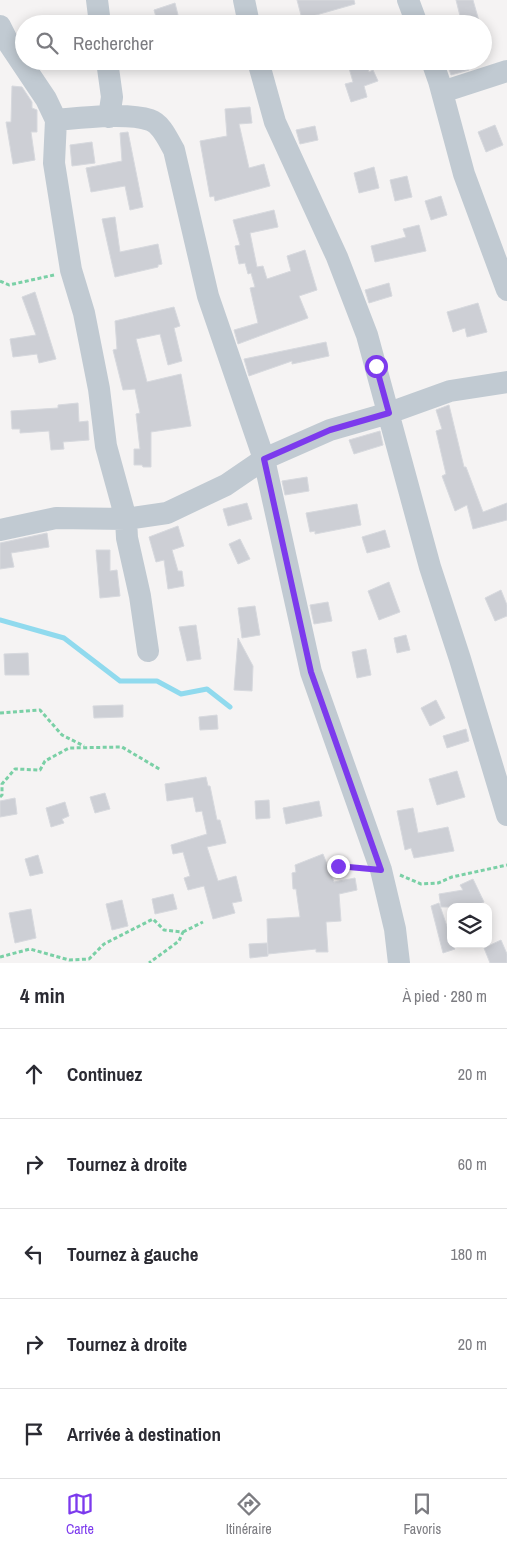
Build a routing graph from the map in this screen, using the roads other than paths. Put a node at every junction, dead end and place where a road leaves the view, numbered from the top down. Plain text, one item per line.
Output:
1 (98, 0) edge
2 (244, 0) edge
3 (408, 0) edge
4 (99, 15) edge
5 (247, 15) edge
6 (414, 15) edge
7 (0, 26) edge
8 (15, 53) edge
9 (26, 70) edge
10 (108, 70) edge
11 (260, 70) edge
12 (435, 70) edge
13 (507, 71) edge
14 (442, 92) junction
15 (109, 117) junction
16 (56, 120) junction
17 (503, 264) edge
18 (507, 290) edge
19 (507, 382) edge
20 (389, 413) junction
21 (264, 459) junction
22 (126, 519) junction
23 (0, 530) edge
24 (148, 652) dead end
25 (507, 815) edge
26 (399, 963) edge

1 - 4 street
2 - 5 street
3 - 6 street
7 - 8 street
9 - 16 street
10 - 15 street
11 - 20 street
12 - 14 street
13 - 14 street
14 - 17 street
15 - 16 street
15 - 21 street
16 - 22 street
17 - 18 street
19 - 20 street
20 - 21 street
20 - 25 street
21 - 22 street
21 - 26 street
22 - 23 street
22 - 24 street

